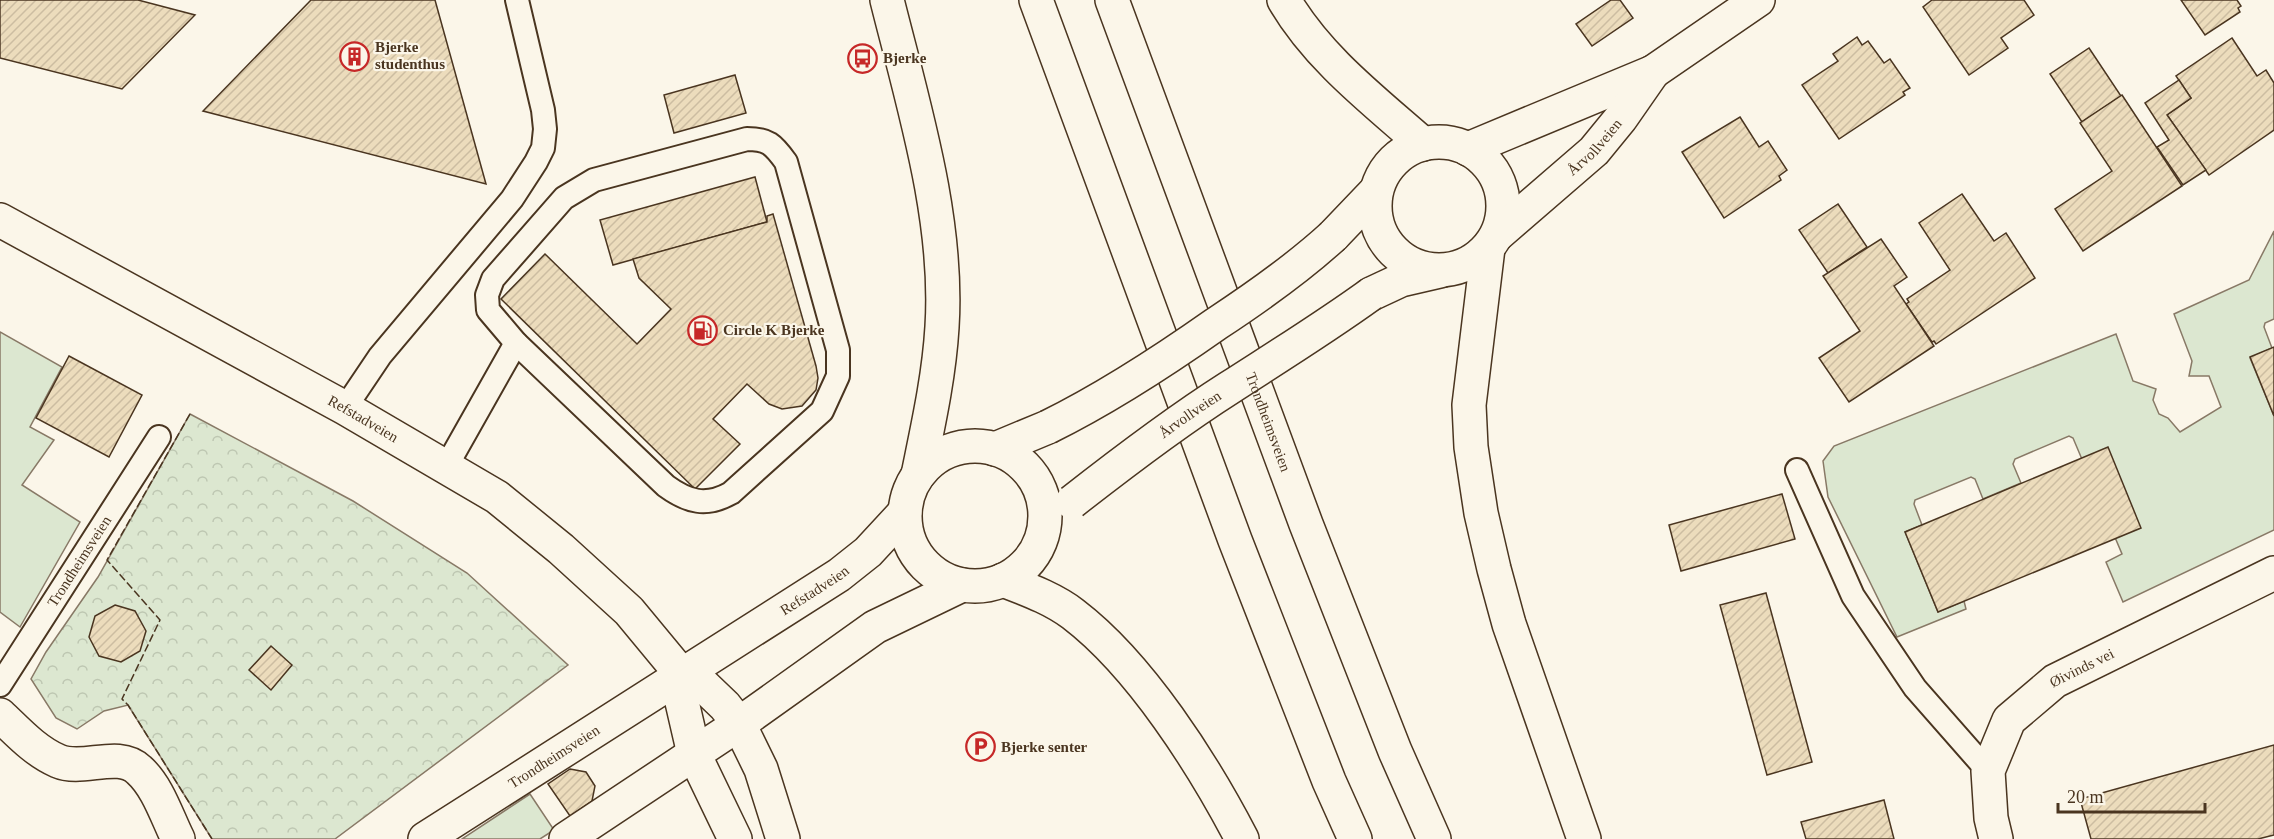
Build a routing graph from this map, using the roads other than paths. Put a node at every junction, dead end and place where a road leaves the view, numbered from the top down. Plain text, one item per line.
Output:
1 (518, 0) edge
2 (887, 0) edge
3 (1036, 0) edge
4 (1112, 0) edge
5 (1284, 0) edge
6 (1758, 0) edge
7 (1653, 72) junction
8 (1423, 144) junction
9 (1468, 149) junction
10 (1376, 191) junction
11 (0, 220) edge
12 (1493, 241) junction
13 (1440, 271) junction
14 (516, 343) junction
15 (345, 408) junction
16 (159, 437) dead end
17 (995, 448) junction
18 (446, 467) junction
19 (1797, 470) dead end
20 (918, 475) junction
21 (905, 512) junction
22 (1044, 524) junction
23 (2274, 573) edge
24 (1003, 580) junction
25 (962, 585) junction
26 (682, 675) junction
27 (0, 685) edge
28 (0, 715) edge
29 (739, 724) junction
30 (694, 754) junction
31 (1988, 771) junction
32 (178, 839) edge
33 (425, 839) edge
34 (566, 839) edge
35 (735, 839) edge
36 (783, 839) edge
37 (1242, 839) edge
38 (1355, 839) edge
39 (1434, 839) edge
40 (1584, 839) edge
41 (1996, 839) edge

1 - 15 lane
2 - 20 main road
3 - 38 main road
4 - 39 main road, Trondheimsveien
5 - 8 main road
6 - 7 main road, Årvollveien
7 - 9 main road, Årvollveien
7 - 12 main road, Årvollveien
8 - 9 main road
8 - 10 main road
9 - 12 main road
10 - 13 main road
10 - 17 main road, bridge
11 - 15 main road, Refstadveien
12 - 13 main road
12 - 40 main road
13 - 22 main road, Årvollveien, bridge
14 - 14 lane
14 - 18 lane
15 - 18 main road, Refstadveien
16 - 27 lane, Trondheimsveien
17 - 20 main road
17 - 22 main road
18 - 26 main road, Refstadveien
19 - 31 lane
20 - 21 main road
21 - 25 main road
21 - 26 main road, Refstadveien
22 - 24 main road
23 - 31 main road, Øivinds vei
24 - 25 main road
24 - 37 main road
25 - 29 main road
26 - 29 main road, Refstadveien
26 - 30 main road
26 - 33 main road, Trondheimsveien
28 - 32 main road
29 - 30 main road
29 - 36 main road, Refstadveien
30 - 34 main road
30 - 35 main road
31 - 41 main road, Øivinds vei

